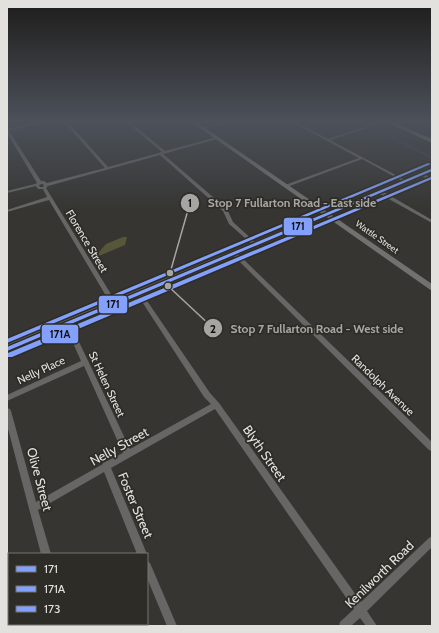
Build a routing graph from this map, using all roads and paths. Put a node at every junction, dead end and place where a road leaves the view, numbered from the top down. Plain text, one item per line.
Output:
1 (19, 151) edge
2 (91, 151) edge
3 (159, 151) edge
4 (171, 151) edge
5 (234, 151) edge
6 (347, 151) edge
7 (162, 153) junction
8 (362, 158) junction
9 (107, 168) junction
10 (432, 170) edge
11 (421, 174) junction
12 (432, 180) edge
13 (405, 181) junction
14 (38, 184) junction
15 (286, 186) junction
16 (45, 187) junction
17 (7, 192) edge
18 (380, 192) junction
19 (50, 198) junction
20 (7, 211) edge
21 (327, 214) junction
22 (432, 222) edge
23 (255, 244) junction
24 (234, 253) junction
25 (432, 288) edge
26 (139, 293) junction
27 (114, 304) junction
28 (67, 323) junction
29 (7, 349) edge
30 (85, 362) junction
31 (7, 398) edge
32 (216, 405) junction
33 (7, 411) edge
34 (432, 446) edge
35 (128, 454) junction
36 (106, 466) junction
37 (33, 508) junction
38 (432, 541) edge
39 (46, 553) edge
40 (142, 553) edge
41 (148, 568) edge
42 (360, 610) junction
43 (172, 626) edge
44 (344, 626) edge
45 (372, 626) edge

1 - 14 street
2 - 9 street
3 - 7 street
4 - 7 street
5 - 15 street, Wattle Street
6 - 8 street
7 - 9 street
7 - 23 street
8 - 13 street
8 - 15 street
9 - 16 street
10 - 11 main road
11 - 12 street
11 - 13 main road
13 - 18 main road
14 - 16 street
14 - 17 street
15 - 21 street, Wattle Street
16 - 19 street, Florence Street
18 - 21 main road
18 - 22 street
19 - 20 street
19 - 27 street, Florence Street
21 - 23 main road
21 - 25 street, Wattle Street
23 - 24 main road
24 - 26 main road
24 - 34 street, Randolph Avenue
26 - 27 main road
26 - 32 street, Blyth Street
27 - 28 main road
28 - 29 main road
28 - 30 street, St Helen Street
30 - 31 street, Nelly Place
30 - 35 street, St Helen Street
32 - 35 street, Nelly Street
32 - 42 street, Blyth Street
33 - 37 street, Olive Street
35 - 36 street, Nelly Street
36 - 37 street, Nelly Street
36 - 40 street, Foster Street
37 - 39 street, Olive Street
38 - 42 street, Kenilworth Road
41 - 43 street
42 - 44 street, Kenilworth Road
42 - 45 street, Blyth Street

